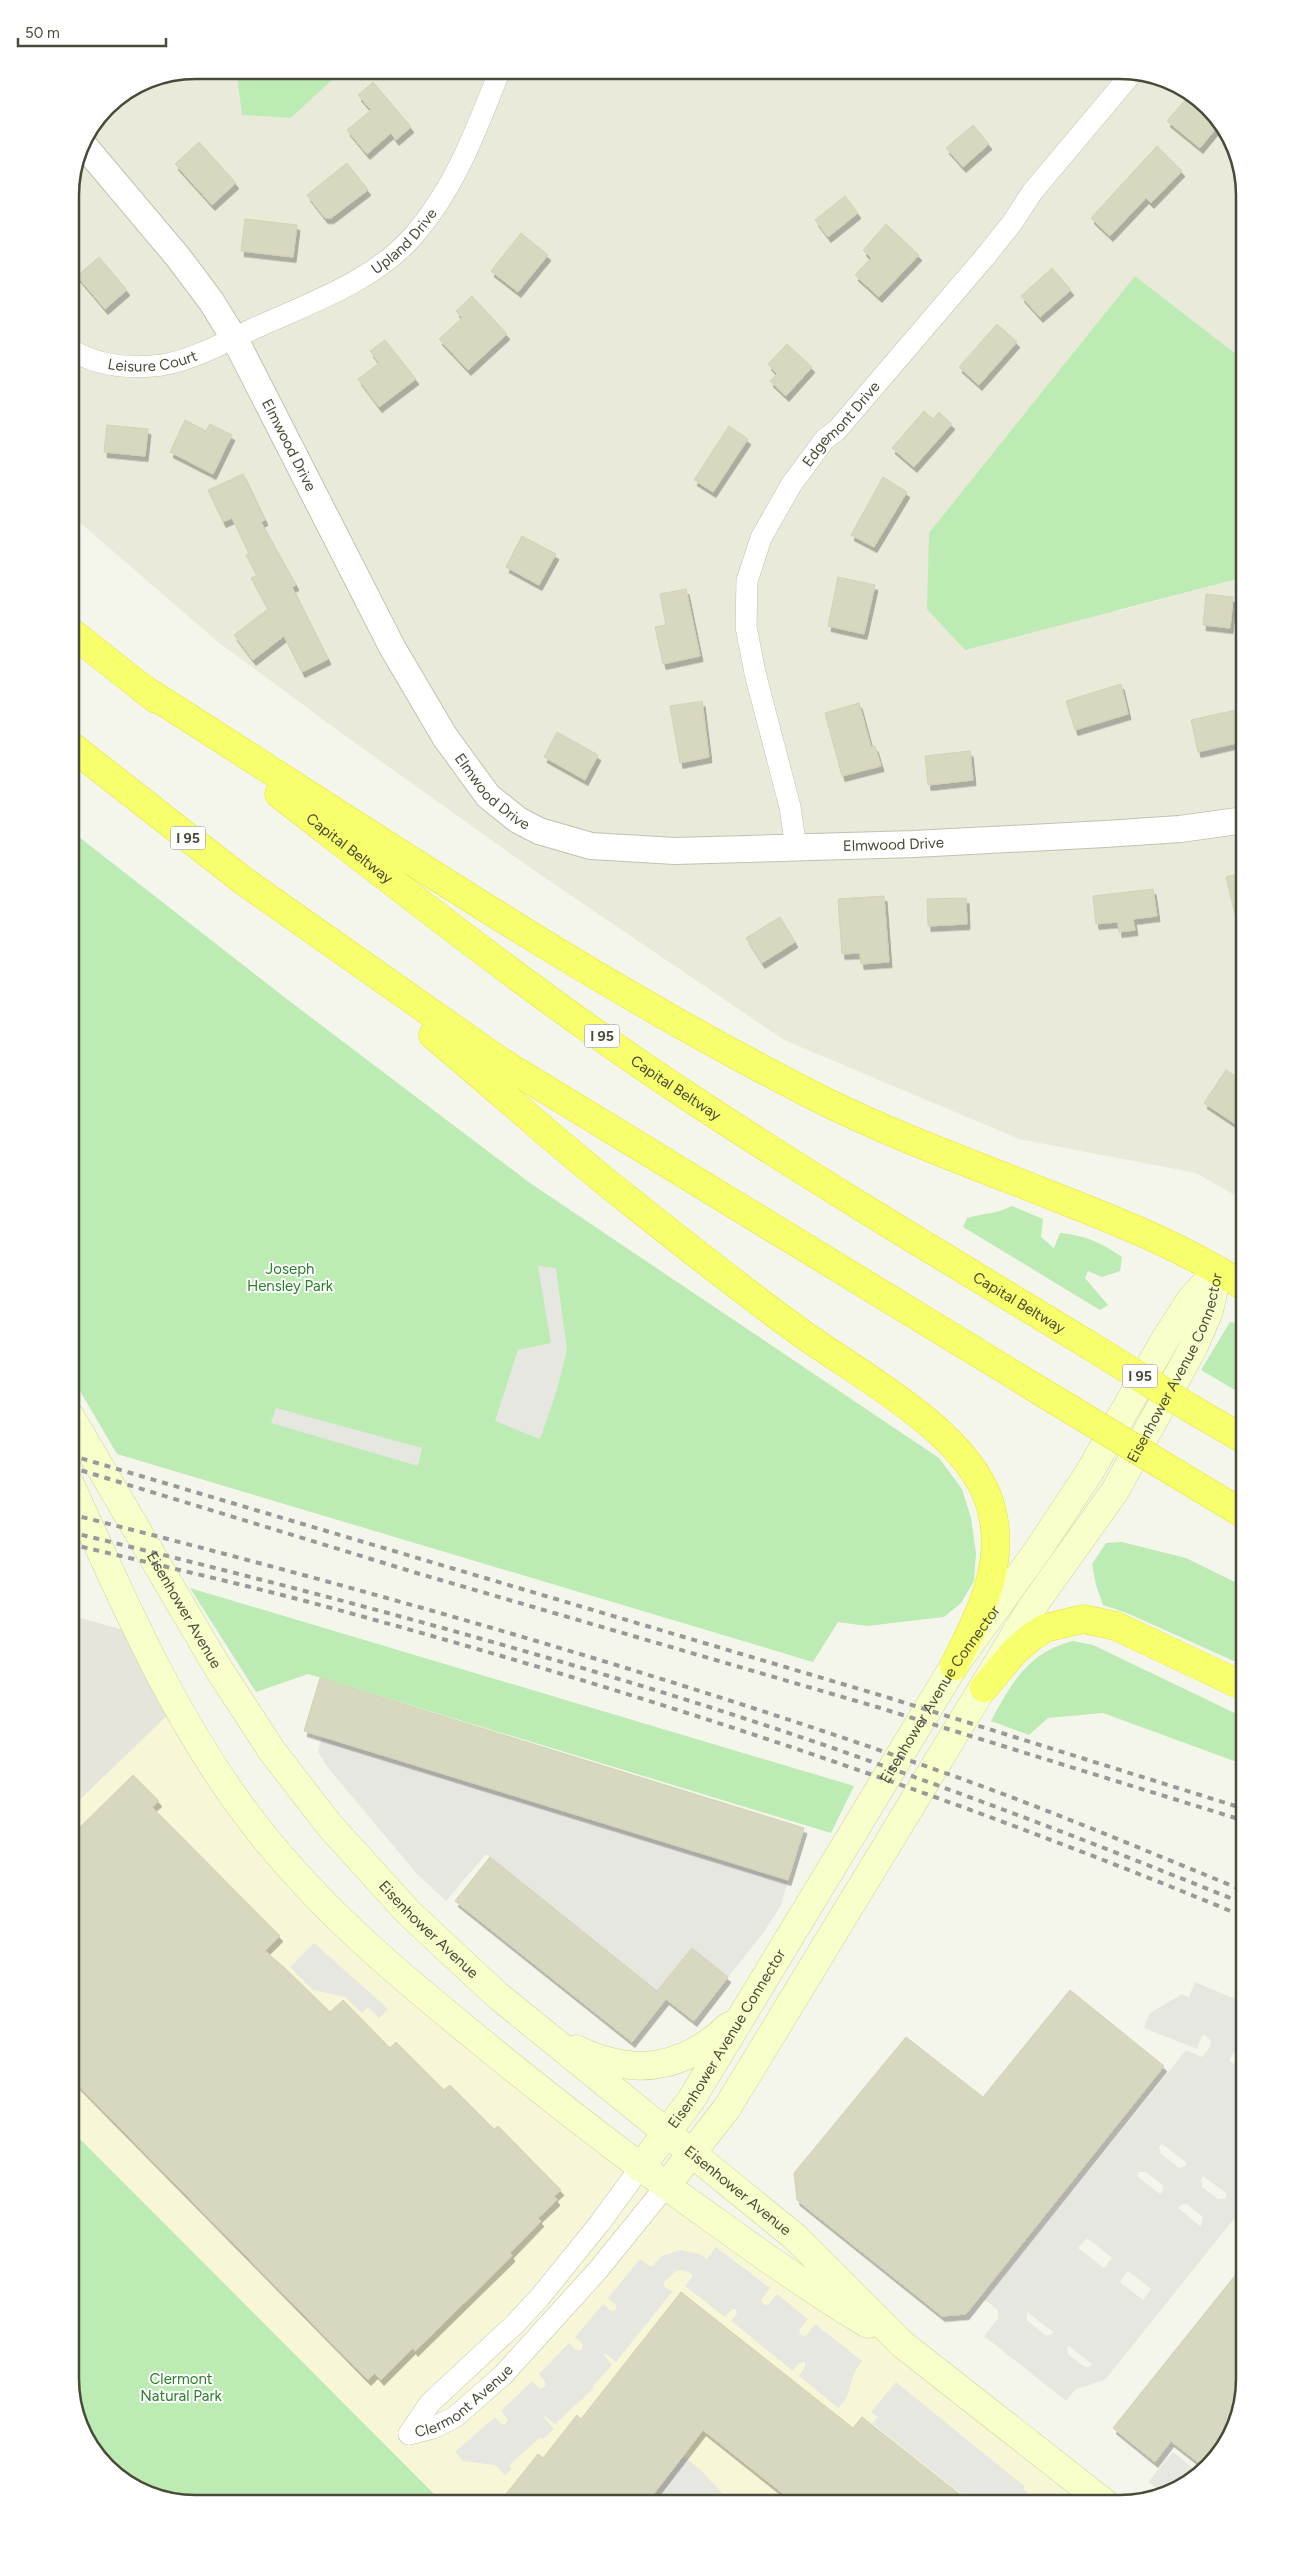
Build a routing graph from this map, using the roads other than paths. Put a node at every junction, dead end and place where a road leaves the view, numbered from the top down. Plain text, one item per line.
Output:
1 (496, 79) edge
2 (1127, 79) edge
3 (88, 150) edge
4 (234, 338) junction
5 (79, 352) edge
6 (79, 638) edge
7 (142, 688) junction
8 (79, 752) edge
9 (1236, 821) edge
10 (796, 848) junction
11 (308, 928) junction
12 (1218, 1270) junction
13 (1236, 1282) edge
14 (79, 1431) edge
15 (1236, 1435) edge
16 (79, 1504) edge
17 (1236, 1510) edge
18 (954, 1666) junction
19 (1236, 1683) edge
20 (984, 1688) junction
21 (748, 2008) junction
22 (540, 2030) junction
23 (667, 2132) junction
24 (693, 2153) junction
25 (640, 2168) junction
26 (666, 2186) junction
27 (902, 2344) junction
28 (1095, 2495) edge

1 - 4 street, Upland Drive
2 - 10 street, Edgemont Drive
3 - 4 street, Elmwood Drive
4 - 5 street, Leisure Court
4 - 10 street, Elmwood Drive
6 - 7 highway, Capital Beltway / I 95
7 - 12 highway
7 - 15 highway, Capital Beltway / I 95, bridge
8 - 11 highway, I 95
9 - 10 street, Elmwood Drive
11 - 17 highway, I 95, bridge
11 - 18 highway
12 - 13 highway
12 - 18 main road, Eisenhower Avenue Connector
12 - 20 main road, Eisenhower Avenue Connector
14 - 22 main road, Eisenhower Avenue
16 - 25 main road, Eisenhower Avenue
18 - 21 main road, Eisenhower Avenue Connector
19 - 20 highway
20 - 24 main road, Eisenhower Avenue Connector
21 - 22 main road
21 - 23 main road, Eisenhower Avenue Connector
22 - 23 main road, Eisenhower Avenue
23 - 24 main road, Eisenhower Avenue
23 - 25 main road, Eisenhower Avenue Connector
24 - 26 main road, Eisenhower Avenue Connector
24 - 27 main road, Eisenhower Avenue
25 - 26 main road, Eisenhower Avenue
25 - 26 street, Clermont Avenue
26 - 27 main road, Eisenhower Avenue
27 - 28 main road, Eisenhower Avenue

